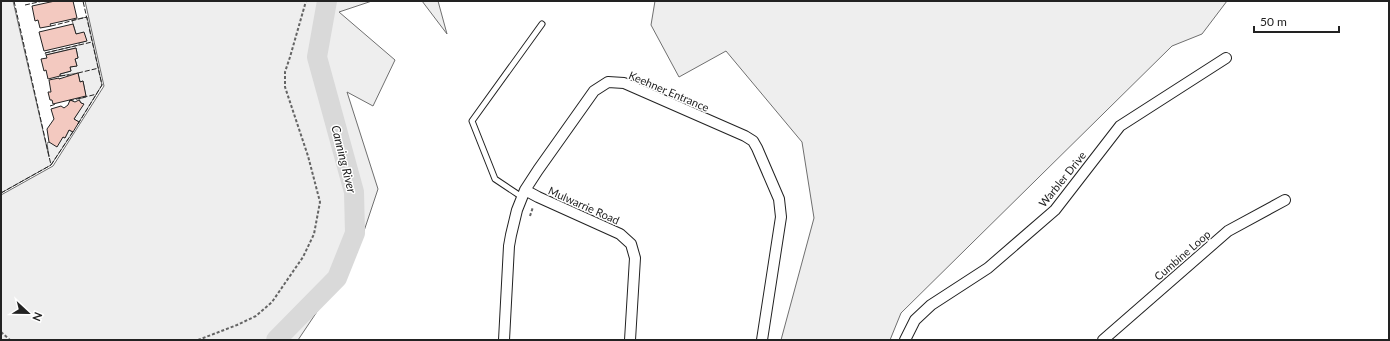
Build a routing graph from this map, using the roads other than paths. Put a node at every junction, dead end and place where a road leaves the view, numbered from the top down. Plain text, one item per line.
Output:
1 (542, 24) dead end
2 (1226, 58) dead end
3 (523, 194) junction
4 (1285, 200) dead end
5 (1105, 339) edge
6 (504, 340) edge
7 (630, 340) edge
8 (762, 340) edge
9 (905, 340) edge

1 - 3 lane
2 - 9 street, Warbler Drive
3 - 6 street, Keehner Entrance
3 - 7 street, Mulwarrie Road
3 - 8 street, Keehner Entrance
4 - 5 street, Cumbine Loop

